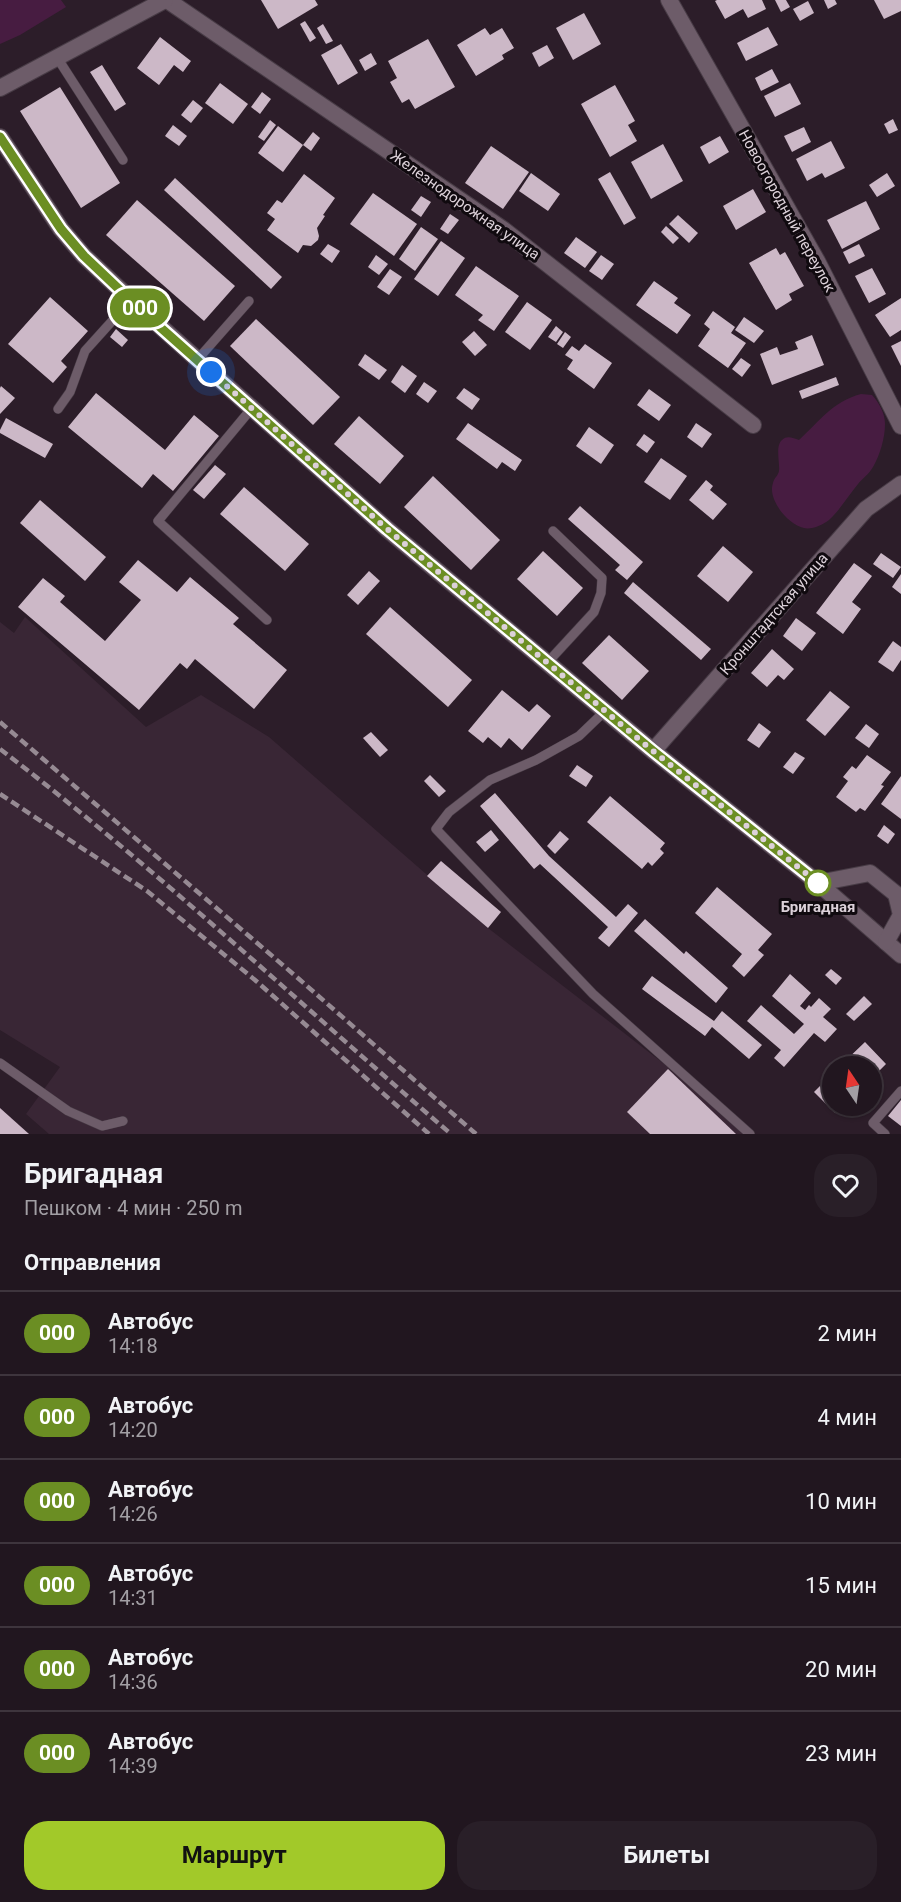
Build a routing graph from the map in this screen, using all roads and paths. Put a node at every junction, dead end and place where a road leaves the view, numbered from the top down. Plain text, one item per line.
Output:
1 (166, 0) edge
2 (669, 0) edge
3 (58, 59) junction
4 (0, 88) edge
5 (0, 136) edge
6 (123, 160) dead end
7 (131, 300) junction
8 (249, 301) dead end
9 (198, 360) junction
10 (252, 408) junction
11 (58, 409) dead end
12 (753, 425) dead end
13 (901, 426) edge
14 (901, 484) edge
15 (553, 531) dead end
16 (267, 620) dead end
17 (547, 663) junction
18 (605, 711) junction
19 (653, 751) junction
20 (818, 883) junction
21 (893, 941) edge
22 (901, 955) edge
23 (0, 1063) edge
24 (901, 1091) edge
25 (123, 1121) dead end
26 (750, 1134) edge
27 (885, 1134) edge

1 - 3 street
1 - 12 street, Железнодорожная улица
2 - 13 street, Новоогородный переулок
3 - 4 street
3 - 6 lane
5 - 7 street
7 - 9 street
7 - 11 lane
8 - 9 lane
9 - 10 street
10 - 16 lane
10 - 17 street
14 - 19 street, Кронштадтская улица
15 - 17 lane
17 - 18 street
18 - 19 street
18 - 26 lane
19 - 20 street
20 - 21 street
20 - 21 street
21 - 22 street
23 - 25 lane
24 - 27 lane

